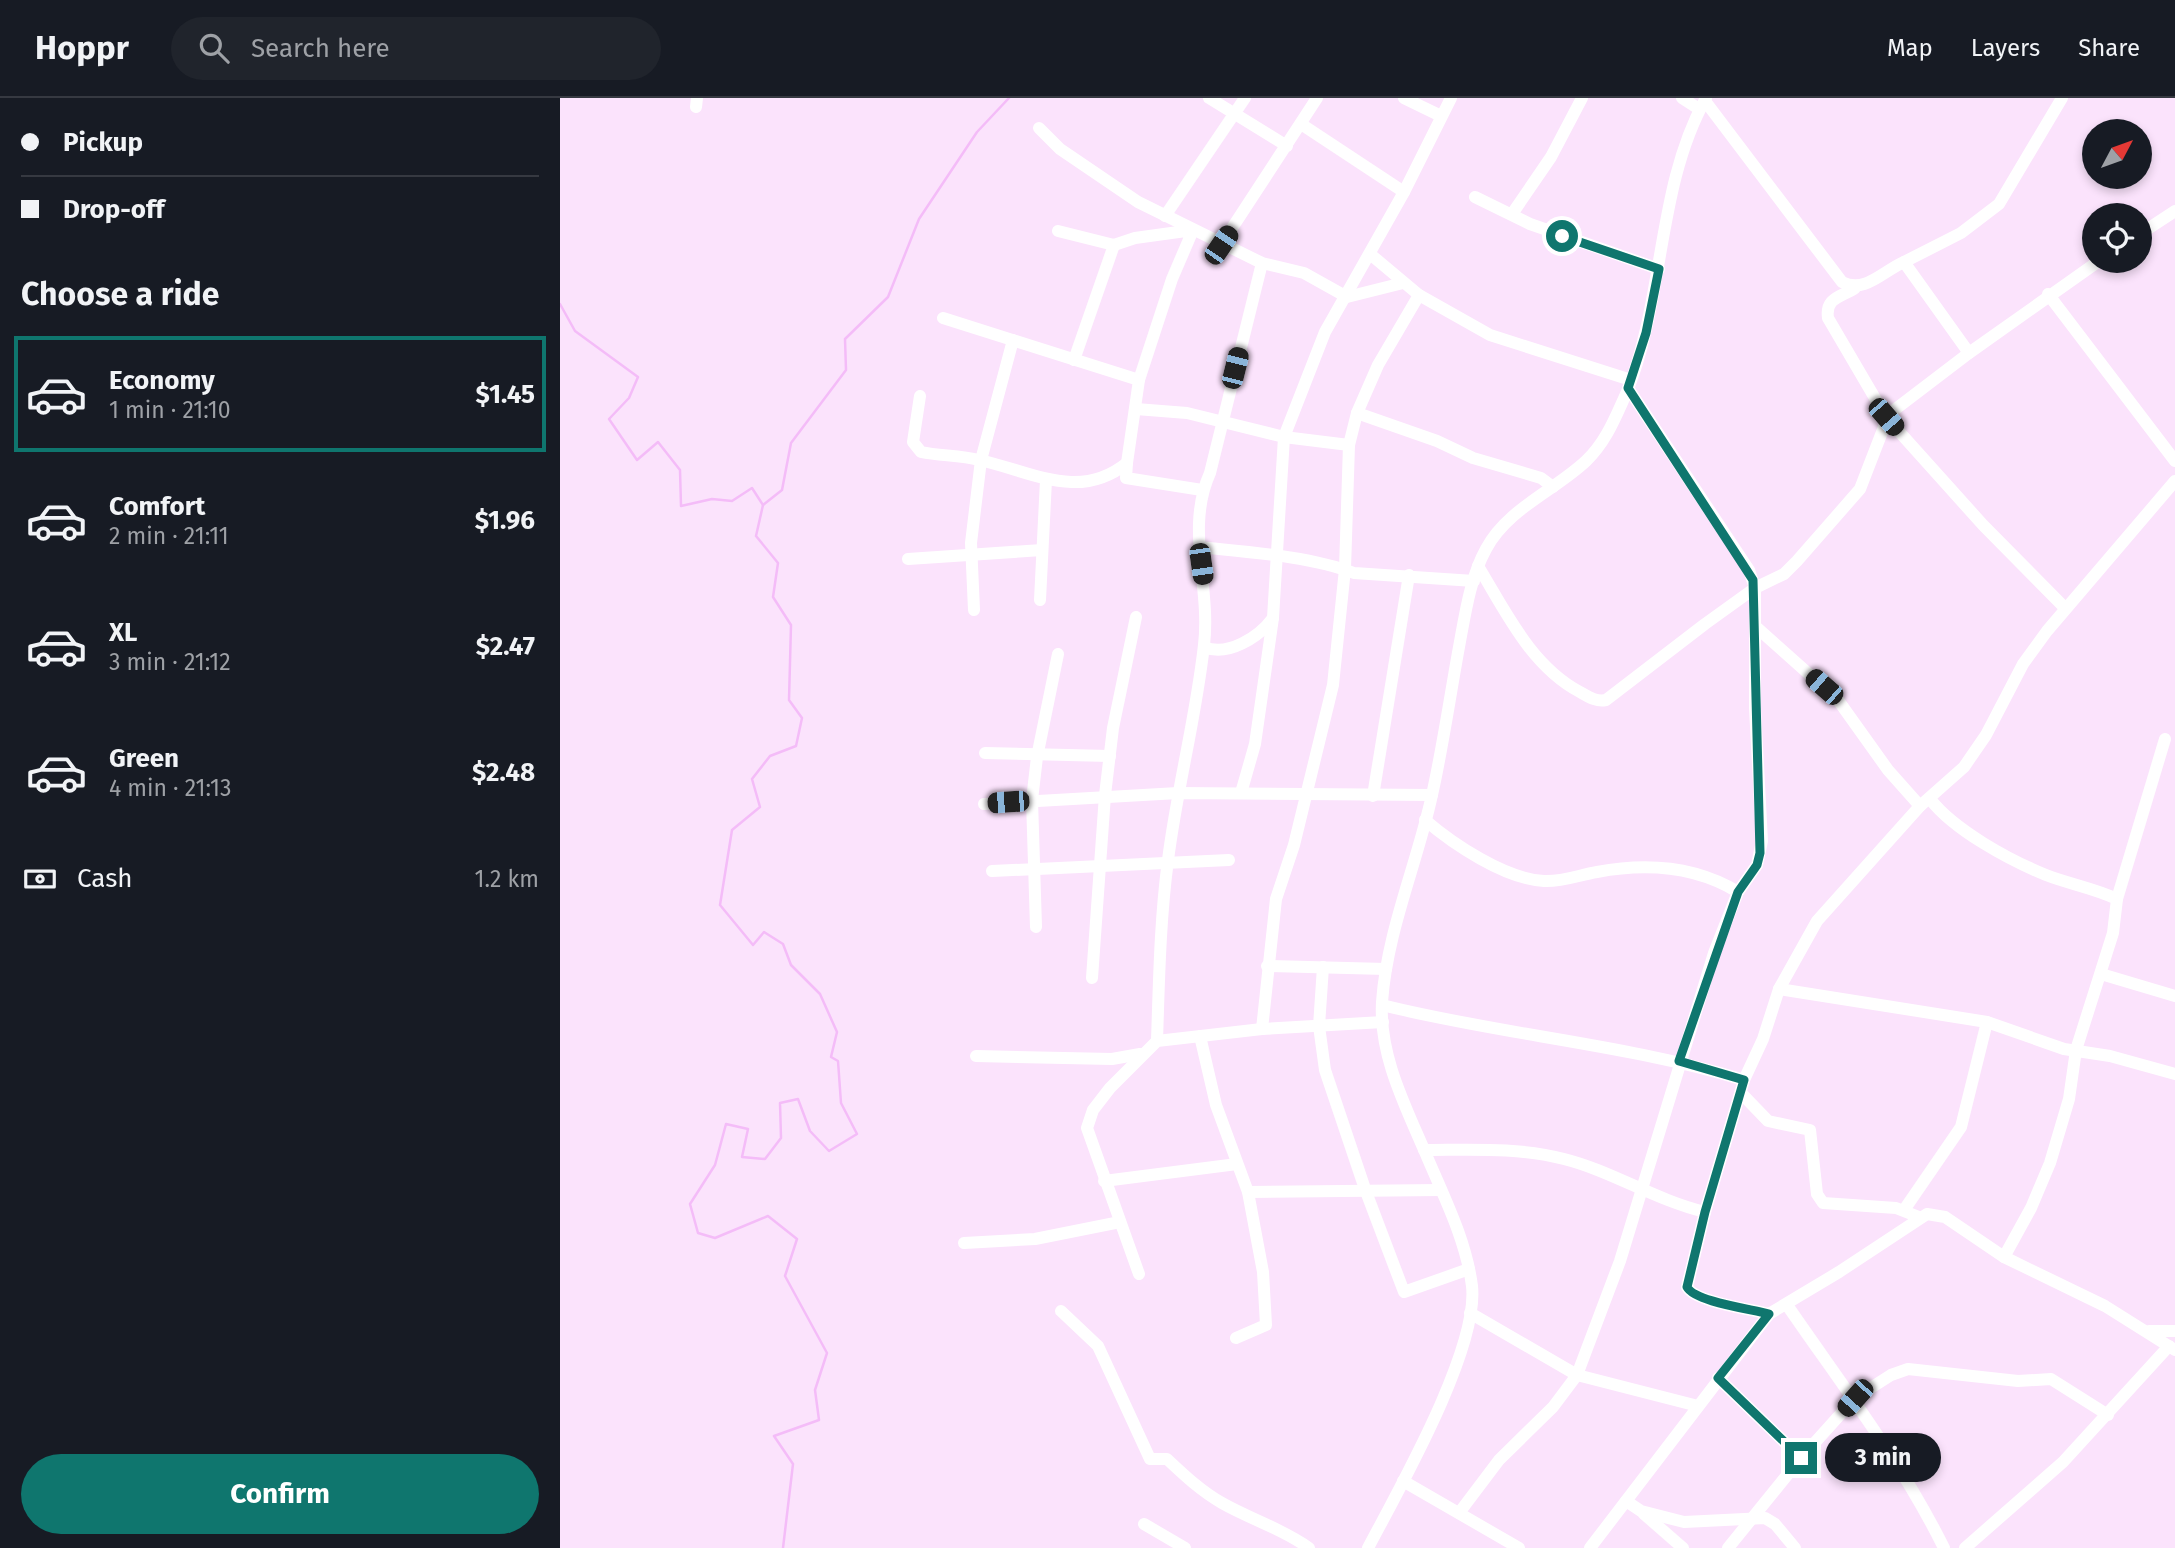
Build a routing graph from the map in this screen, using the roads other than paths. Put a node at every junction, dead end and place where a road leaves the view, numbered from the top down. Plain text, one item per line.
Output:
1 (1209, 98) edge
2 (1245, 98) edge
3 (1317, 98) edge
4 (1404, 98) edge
5 (1451, 98) edge
6 (1582, 98) edge
7 (1682, 98) edge
8 (2062, 98) edge
9 (1704, 103) edge
10 (1235, 113) junction
11 (1441, 116) junction
12 (1301, 124) junction
13 (1039, 128) dead end
14 (1287, 146) junction
15 (1404, 192) junction
16 (1475, 197) dead end
17 (2175, 211) edge
18 (1512, 214) junction
19 (1165, 216) junction
20 (2152, 226) edge
21 (1193, 230) junction
22 (1058, 231) dead end
23 (1114, 245) junction
24 (1221, 245) junction
25 (1370, 254) junction
26 (1904, 262) junction
27 (1262, 263) junction
28 (1659, 269) junction
29 (2082, 272) edge
30 (1403, 283) junction
31 (1855, 288) junction
32 (1419, 295) junction
33 (2048, 295) junction
34 (1347, 297) junction
35 (943, 317) dead end
36 (1013, 340) junction
37 (1969, 353) junction
38 (1074, 359) junction
39 (1139, 380) junction
40 (1629, 384) junction
41 (920, 396) dead end
42 (1136, 409) junction
43 (1357, 413) junction
44 (1886, 417) junction
45 (1222, 421) junction
46 (1284, 437) junction
47 (1349, 446) junction
48 (981, 460) junction
49 (2175, 461) edge
50 (1127, 463) junction
51 (1046, 480) junction
52 (2175, 481) edge
53 (1553, 487) junction
54 (1202, 491) junction
55 (1199, 547) junction
56 (1042, 550) junction
57 (970, 554) junction
58 (1279, 556) junction
59 (908, 559) dead end
60 (1478, 566) junction
61 (1345, 569) junction
62 (1409, 575) junction
63 (1474, 581) junction
64 (1755, 588) junction
65 (1040, 600) dead end
66 (2065, 608) junction
67 (974, 610) dead end
68 (1136, 617) dead end
69 (1273, 618) junction
70 (1755, 626) junction
71 (1204, 648) junction
72 (1058, 654) dead end
73 (2165, 739) dead end
74 (985, 753) dead end
75 (1110, 756) junction
76 (1037, 757) junction
77 (1178, 793) junction
78 (1241, 793) junction
79 (1308, 793) junction
80 (1105, 795) junction
81 (1432, 795) junction
82 (1373, 796) junction
83 (1032, 800) junction
84 (1925, 802) junction
85 (984, 804) dead end
86 (1425, 820) junction
87 (1229, 860) dead end
88 (1167, 863) junction
89 (1100, 864) junction
90 (992, 871) dead end
91 (1032, 871) junction
92 (1738, 892) junction
93 (2117, 899) junction
94 (1036, 927) dead end
95 (1267, 966) junction
96 (1323, 967) junction
97 (1386, 969) junction
98 (2101, 974) junction
99 (1092, 978) dead end
100 (1779, 989) junction
101 (2175, 996) edge
102 (1382, 1005) junction
103 (1383, 1022) junction
104 (1987, 1022) junction
105 (1319, 1026) junction
106 (1262, 1029) junction
107 (1200, 1037) junction
108 (1157, 1041) junction
109 (2076, 1050) junction
110 (1147, 1053) junction
111 (976, 1056) dead end
112 (1679, 1061) junction
113 (2175, 1074) edge
114 (1742, 1086) junction
115 (1424, 1150) junction
116 (1237, 1164) junction
117 (1104, 1181) junction
118 (1365, 1189) junction
119 (1441, 1190) junction
120 (1639, 1191) junction
121 (1248, 1192) junction
122 (1904, 1210) junction
123 (1705, 1212) junction
124 (1919, 1217) junction
125 (1120, 1222) junction
126 (964, 1243) dead end
127 (2004, 1256) junction
128 (1469, 1269) junction
129 (1139, 1274) dead end
130 (1787, 1305) junction
131 (1061, 1311) dead end
132 (1470, 1313) junction
133 (1769, 1314) junction
134 (2149, 1331) junction
135 (2175, 1331) edge
136 (1236, 1338) dead end
137 (2172, 1348) edge
138 (1577, 1375) junction
139 (1718, 1378) junction
140 (1855, 1398) junction
141 (1698, 1406) junction
142 (2108, 1415) junction
143 (1801, 1458) junction
144 (1403, 1481) junction
145 (1626, 1501) junction
146 (1641, 1511) junction
147 (1459, 1513) junction
148 (1753, 1517) junction
149 (1144, 1524) dead end
150 (1185, 1548) edge
151 (1309, 1548) edge
152 (1368, 1548) edge
153 (1519, 1548) edge
154 (1590, 1548) edge
155 (1683, 1548) edge
156 (1728, 1548) edge
157 (1795, 1548) edge
158 (1944, 1548) edge
159 (1965, 1548) edge

1 - 10 street
2 - 10 street
3 - 12 street
4 - 11 street
5 - 11 street
6 - 18 street
7 - 9 street
8 - 26 street
9 - 28 street
9 - 31 street
10 - 14 street
10 - 19 street
11 - 15 street
12 - 14 street
12 - 15 street
13 - 19 street
14 - 24 street
15 - 25 street
16 - 18 street
17 - 20 street
18 - 28 street
19 - 21 street
21 - 23 street
21 - 24 street
21 - 39 street
22 - 23 street
23 - 38 street
24 - 27 street
25 - 30 street
25 - 34 street
26 - 31 street
26 - 37 street
27 - 34 street
27 - 45 street
28 - 40 street
29 - 33 street
30 - 32 street
30 - 34 street
31 - 44 street
32 - 40 street
32 - 43 street
33 - 37 street
33 - 49 street
34 - 46 street
35 - 36 street
36 - 38 street
36 - 48 street
37 - 44 street
38 - 39 street
39 - 42 street
40 - 53 street
40 - 64 street
41 - 48 street
42 - 45 street
42 - 50 street
43 - 47 street
43 - 53 street
44 - 64 street
44 - 66 street
45 - 46 street
45 - 54 street
46 - 47 street
46 - 58 street
47 - 61 street
48 - 51 street
48 - 57 street
50 - 51 street
50 - 54 street
51 - 56 street
52 - 66 street
53 - 60 street
54 - 55 street
55 - 58 street
55 - 71 street
56 - 57 street
56 - 65 street
57 - 59 street
57 - 67 street
58 - 61 street
58 - 69 street
60 - 63 street
60 - 64 street
61 - 62 street
61 - 79 street
62 - 63 street
62 - 82 street
63 - 81 street
64 - 70 street
66 - 84 street
68 - 75 street
69 - 71 street
69 - 78 street
70 - 84 street
70 - 92 street
71 - 77 street
72 - 76 street
73 - 93 street
74 - 76 street
75 - 76 street
75 - 80 street
76 - 83 street
77 - 78 street
77 - 80 street
77 - 88 street
78 - 79 street
79 - 82 street
79 - 95 street
80 - 83 street
80 - 89 street
81 - 82 street
81 - 86 street
83 - 85 street
83 - 91 street
84 - 93 street
84 - 100 street
86 - 92 street
86 - 97 street
87 - 88 street
88 - 89 street
88 - 108 street
89 - 91 street
89 - 99 street
90 - 91 street
91 - 94 street
92 - 112 street
93 - 98 street
95 - 96 street
95 - 106 street
96 - 97 street
96 - 105 street
97 - 102 street
98 - 101 street
98 - 109 street
100 - 104 street
100 - 114 street
102 - 103 street
102 - 112 street
103 - 105 street
103 - 115 street
104 - 109 street
104 - 122 street
105 - 106 street
105 - 118 street
106 - 107 street
107 - 108 street
107 - 116 street
108 - 110 street
109 - 113 street
109 - 127 street
110 - 111 street
110 - 117 street
112 - 114 street
112 - 120 street
114 - 122 street
114 - 123 street
115 - 119 street
115 - 120 street
116 - 117 street
116 - 121 street
117 - 125 street
118 - 119 street
118 - 121 street
118 - 128 street
119 - 128 street
120 - 123 street
120 - 138 street
121 - 136 street
122 - 124 street
123 - 133 street
124 - 127 street
124 - 130 street
125 - 126 street
125 - 129 street
127 - 134 street
128 - 132 street
130 - 133 street
130 - 140 street
131 - 151 street
132 - 138 street
132 - 144 street
133 - 139 street
134 - 135 street
134 - 137 street
137 - 142 street
138 - 141 street
138 - 147 street
139 - 141 street
139 - 143 street
140 - 142 street
140 - 143 street
140 - 158 street
141 - 145 street
142 - 159 street
143 - 148 street
144 - 147 street
144 - 152 street
145 - 146 street
145 - 154 street
146 - 148 street
146 - 155 street
147 - 153 street
148 - 156 street
148 - 157 street
149 - 150 street

